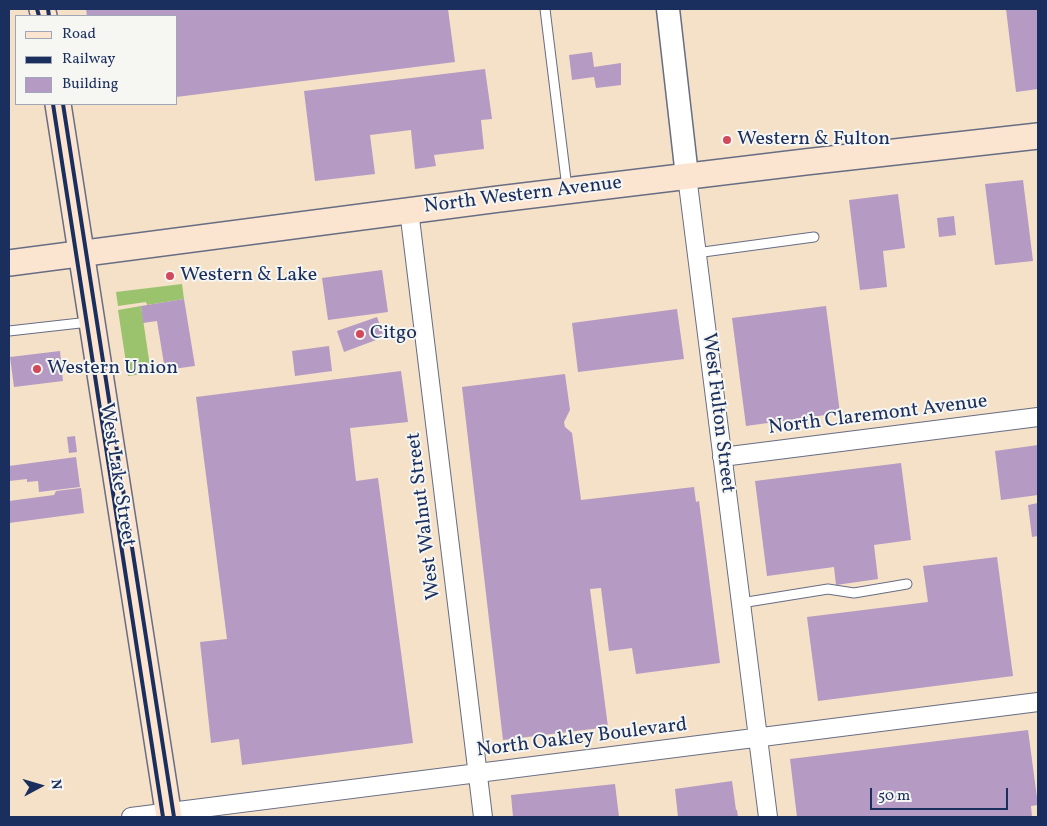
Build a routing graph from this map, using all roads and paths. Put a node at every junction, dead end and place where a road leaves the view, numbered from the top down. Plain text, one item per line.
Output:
1 (545, 9) edge
2 (668, 9) edge
3 (58, 105) edge
4 (1038, 136) edge
5 (687, 176) junction
6 (567, 191) junction
7 (409, 210) junction
8 (814, 237) dead end
9 (81, 253) junction
10 (696, 253) junction
11 (9, 262) edge
12 (92, 322) junction
13 (9, 331) edge
14 (1038, 417) edge
15 (722, 457) junction
16 (907, 584) dead end
17 (741, 603) junction
18 (1038, 702) edge
19 (758, 738) junction
20 (478, 774) junction
21 (168, 815) edge
22 (131, 817) edge
23 (483, 817) edge
24 (768, 817) edge

1 - 6 lane
2 - 5 street, West Fulton Street
3 - 9 main road, West Lake Street
4 - 5 main road, North Western Avenue
5 - 6 main road, North Western Avenue
5 - 10 street, West Fulton Street
6 - 7 main road, North Western Avenue
7 - 9 main road, North Western Avenue
7 - 20 street, West Walnut Street
8 - 10 lane
9 - 11 main road, North Western Avenue
9 - 12 main road, West Lake Street
10 - 15 street, West Fulton Street
12 - 13 lane
12 - 21 main road, West Lake Street
14 - 15 street, North Claremont Avenue
15 - 17 street, West Fulton Street
16 - 17 lane
17 - 19 street, West Fulton Street
18 - 19 street, North Oakley Boulevard
19 - 20 street, North Oakley Boulevard
19 - 24 street, West Fulton Street
20 - 21 street, North Oakley Boulevard
20 - 23 street, West Walnut Street
21 - 22 street, North Oakley Boulevard

